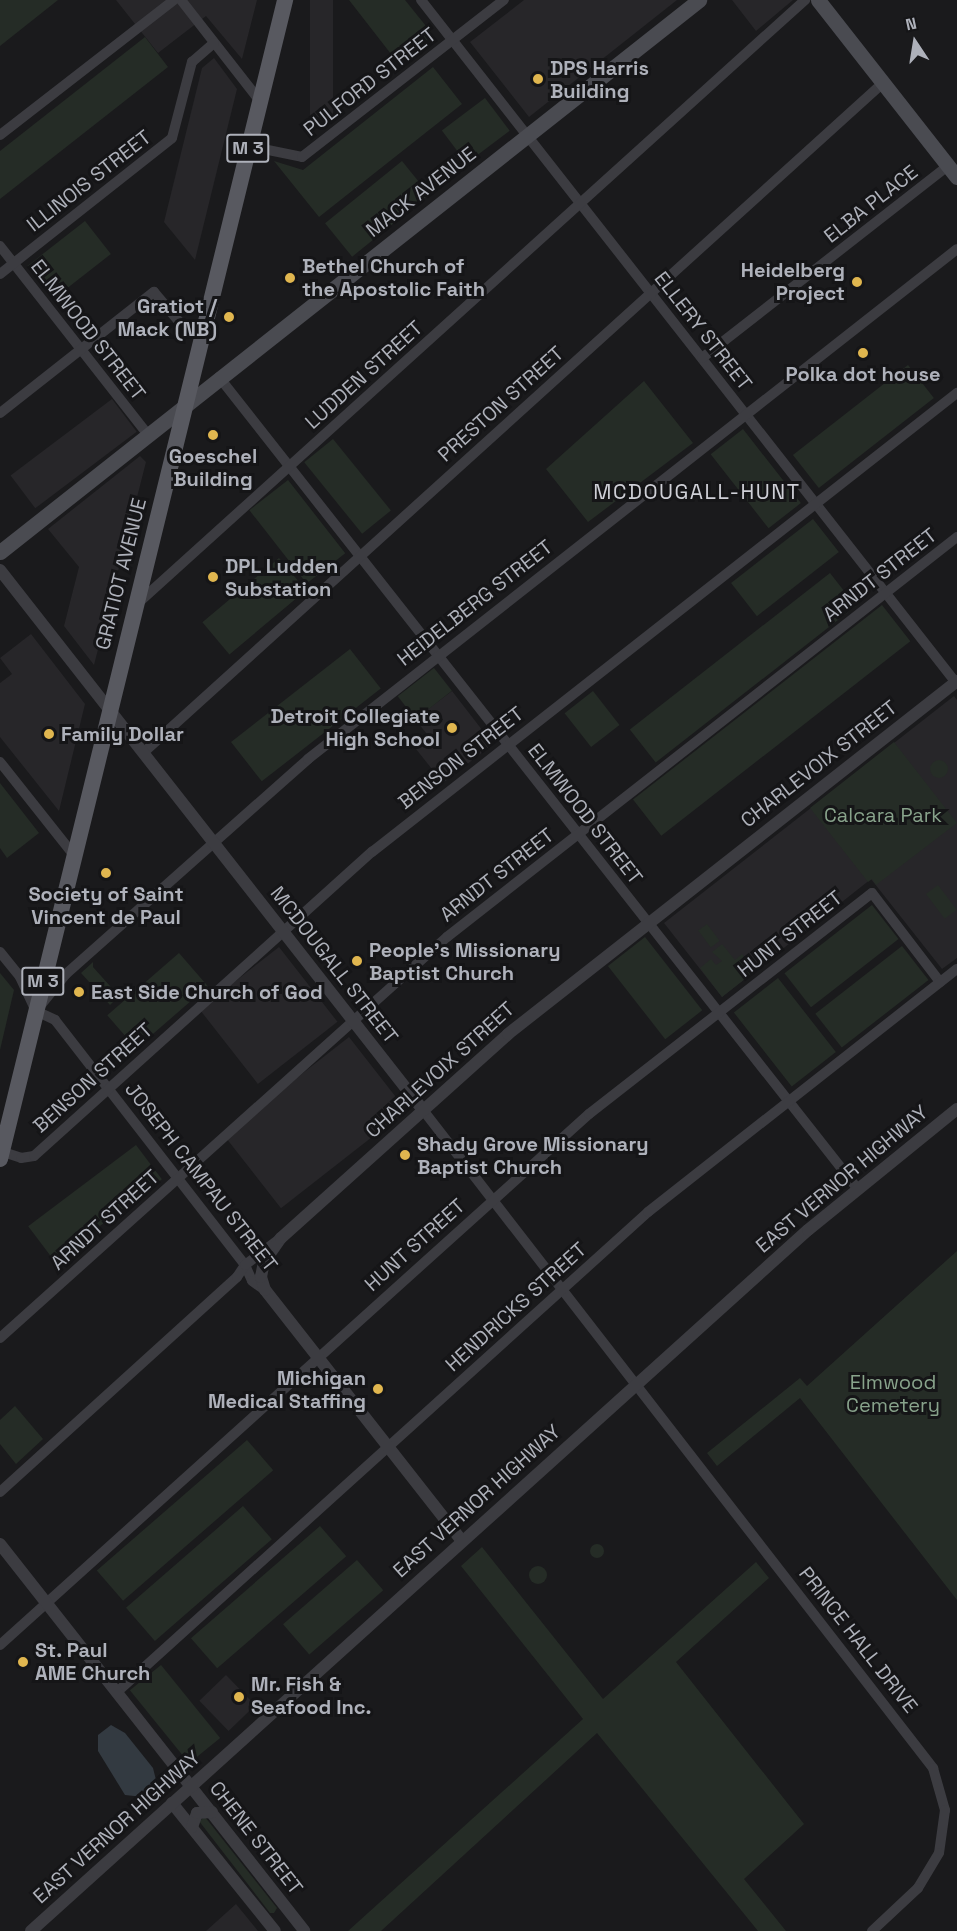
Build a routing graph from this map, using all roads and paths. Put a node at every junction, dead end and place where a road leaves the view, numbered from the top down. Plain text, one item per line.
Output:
1 (174, 0) edge
2 (181, 0) edge
3 (285, 0) edge
4 (421, 0) edge
5 (504, 0) edge
6 (699, 0) edge
7 (805, 0) edge
8 (818, 0) edge
9 (452, 40) junction
10 (214, 43) junction
11 (884, 82) junction
12 (260, 101) junction
13 (0, 135) edge
14 (526, 135) junction
15 (249, 146) junction
16 (953, 172) edge
17 (580, 203) junction
18 (0, 246) edge
19 (957, 249) edge
20 (14, 263) junction
21 (0, 274) edge
22 (650, 293) junction
23 (202, 332) junction
24 (82, 349) junction
25 (702, 358) junction
26 (219, 377) junction
27 (957, 393) edge
28 (184, 408) junction
29 (0, 413) edge
30 (745, 414) junction
31 (148, 435) junction
32 (289, 466) junction
33 (816, 503) junction
34 (957, 537) edge
35 (0, 552) edge
36 (360, 556) junction
37 (0, 570) edge
38 (886, 593) junction
39 (134, 606) junction
40 (437, 655) junction
41 (956, 682) edge
42 (109, 708) junction
43 (508, 744) junction
44 (143, 753) junction
45 (0, 762) edge
46 (578, 834) junction
47 (213, 842) junction
48 (73, 854) junction
49 (648, 923) junction
50 (283, 931) junction
51 (1, 954) edge
52 (957, 969) edge
53 (940, 982) junction
54 (36, 1011) junction
55 (718, 1012) junction
56 (353, 1021) junction
57 (108, 1089) junction
58 (788, 1102) junction
59 (957, 1109) edge
60 (423, 1110) junction
61 (0, 1154) edge
62 (178, 1179) junction
63 (857, 1188) junction
64 (493, 1199) junction
65 (281, 1238) junction
66 (245, 1265) junction
67 (563, 1289) junction
68 (265, 1290) junction
69 (0, 1338) edge
70 (318, 1358) junction
71 (636, 1384) junction
72 (388, 1447) junction
73 (0, 1492) edge
74 (462, 1541) junction
75 (0, 1544) edge
76 (46, 1602) junction
77 (0, 1645) edge
78 (117, 1692) junction
79 (191, 1786) junction
80 (172, 1803) junction
81 (212, 1812) junction
82 (192, 1827) junction
83 (285, 1907) junction
84 (266, 1920) junction
85 (301, 1927) edge
86 (31, 1931) edge
87 (275, 1931) edge
88 (282, 1931) edge
89 (872, 1931) edge

1 - 13 street
2 - 10 street
3 - 12 main road, GRATIOT AVENUE / M 3
4 - 9 street, ELLERY STREET
5 - 9 street, PULFORD STREET
6 - 14 main road, MACK AVENUE
7 - 17 street, LUDDEN STREET
8 - 11 main road
9 - 14 street, ELLERY STREET
9 - 15 street, PULFORD STREET
10 - 12 street
10 - 20 street, ILLINOIS STREET
11 - 16 main road
11 - 22 street, PRESTON STREET
12 - 15 main road, GRATIOT AVENUE / M 3
14 - 17 street, ELLERY STREET
14 - 26 main road, MACK AVENUE
15 - 23 main road, GRATIOT AVENUE / M 3
16 - 25 street, ELBA PLACE
17 - 22 street, ELLERY STREET
17 - 32 street, LUDDEN STREET
18 - 20 street, ELMWOOD STREET
19 - 30 street, HEIDELBERG STREET
20 - 21 street, ILLINOIS STREET
20 - 24 street, ELMWOOD STREET
22 - 25 street, ELLERY STREET
22 - 36 street, PRESTON STREET
23 - 24 street
23 - 28 main road, GRATIOT AVENUE / M 3
24 - 29 street
24 - 31 street, ELMWOOD STREET
25 - 30 street, ELLERY STREET
26 - 28 main road, MACK AVENUE
26 - 32 street, ELMWOOD STREET
27 - 33 street, BENSON STREET
28 - 31 main road, MACK AVENUE
28 - 39 main road, GRATIOT AVENUE / M 3
30 - 33 street, ELLERY STREET
30 - 40 street, HEIDELBERG STREET
31 - 35 main road, MACK AVENUE
32 - 36 street, ELMWOOD STREET
32 - 39 street, LUDDEN STREET
33 - 38 street, ELLERY STREET
33 - 43 street, BENSON STREET
34 - 38 street, ARNDT STREET
36 - 40 street, ELMWOOD STREET
36 - 44 street, PRESTON STREET
37 - 42 street, MCDOUGALL STREET
38 - 41 street, ELLERY STREET
38 - 46 street, ARNDT STREET
39 - 42 main road, GRATIOT AVENUE / M 3
40 - 43 street, ELMWOOD STREET
40 - 47 street, HEIDELBERG STREET
41 - 49 street, CHARLEVOIX STREET
42 - 44 street, MCDOUGALL STREET
42 - 48 main road, GRATIOT AVENUE / M 3
43 - 46 street, ELMWOOD STREET
43 - 50 street, BENSON STREET
44 - 47 street, MCDOUGALL STREET
45 - 48 street
46 - 49 street, ELMWOOD STREET
46 - 56 street, ARNDT STREET
47 - 50 street, MCDOUGALL STREET
47 - 54 street, HEIDELBERG STREET
48 - 54 main road, GRATIOT AVENUE / M 3
49 - 55 street, ELMWOOD STREET
49 - 60 street, CHARLEVOIX STREET
50 - 56 street, MCDOUGALL STREET
50 - 57 street, BENSON STREET
51 - 54 street
52 - 53 street, HENDRICKS STREET
53 - 55 street, HUNT STREET
53 - 58 street, HENDRICKS STREET
54 - 57 street, JOSEPH CAMPAU STREET
54 - 61 main road, GRATIOT AVENUE / M 3
55 - 58 street, ELMWOOD STREET
55 - 64 street, HUNT STREET
56 - 60 street, MCDOUGALL STREET
56 - 62 street, ARNDT STREET
57 - 61 street, BENSON STREET
57 - 62 street, JOSEPH CAMPAU STREET
58 - 63 street, ELMWOOD STREET
58 - 67 street, HENDRICKS STREET
59 - 63 street, EAST VERNOR HIGHWAY
60 - 64 street, MCDOUGALL STREET
60 - 65 street, CHARLEVOIX STREET
62 - 66 street, JOSEPH CAMPAU STREET
62 - 69 street, ARNDT STREET
63 - 71 street, EAST VERNOR HIGHWAY
64 - 67 street, MCDOUGALL STREET
64 - 70 street, HUNT STREET
65 - 66 street, CHARLEVOIX STREET
65 - 68 street
66 - 68 street, JOSEPH CAMPAU STREET
66 - 73 street, CHARLEVOIX STREET
67 - 71 street, MCDOUGALL STREET
67 - 72 street, HENDRICKS STREET
68 - 70 street, JOSEPH CAMPAU STREET
70 - 72 street, JOSEPH CAMPAU STREET
70 - 76 street, HUNT STREET
71 - 74 street, EAST VERNOR HIGHWAY
71 - 89 street, PRINCE HALL DRIVE
72 - 74 street, JOSEPH CAMPAU STREET
72 - 78 street, HENDRICKS STREET
74 - 79 street, EAST VERNOR HIGHWAY
75 - 76 street, CHENE STREET
76 - 77 street, HUNT STREET
76 - 78 street, CHENE STREET
78 - 79 street, CHENE STREET
79 - 80 street, EAST VERNOR HIGHWAY
79 - 81 street, CHENE STREET
80 - 82 street
80 - 86 street, EAST VERNOR HIGHWAY
81 - 82 street
81 - 83 street, CHENE STREET
82 - 84 street
83 - 84 street
83 - 85 street, CHENE STREET
84 - 87 street
85 - 88 street

